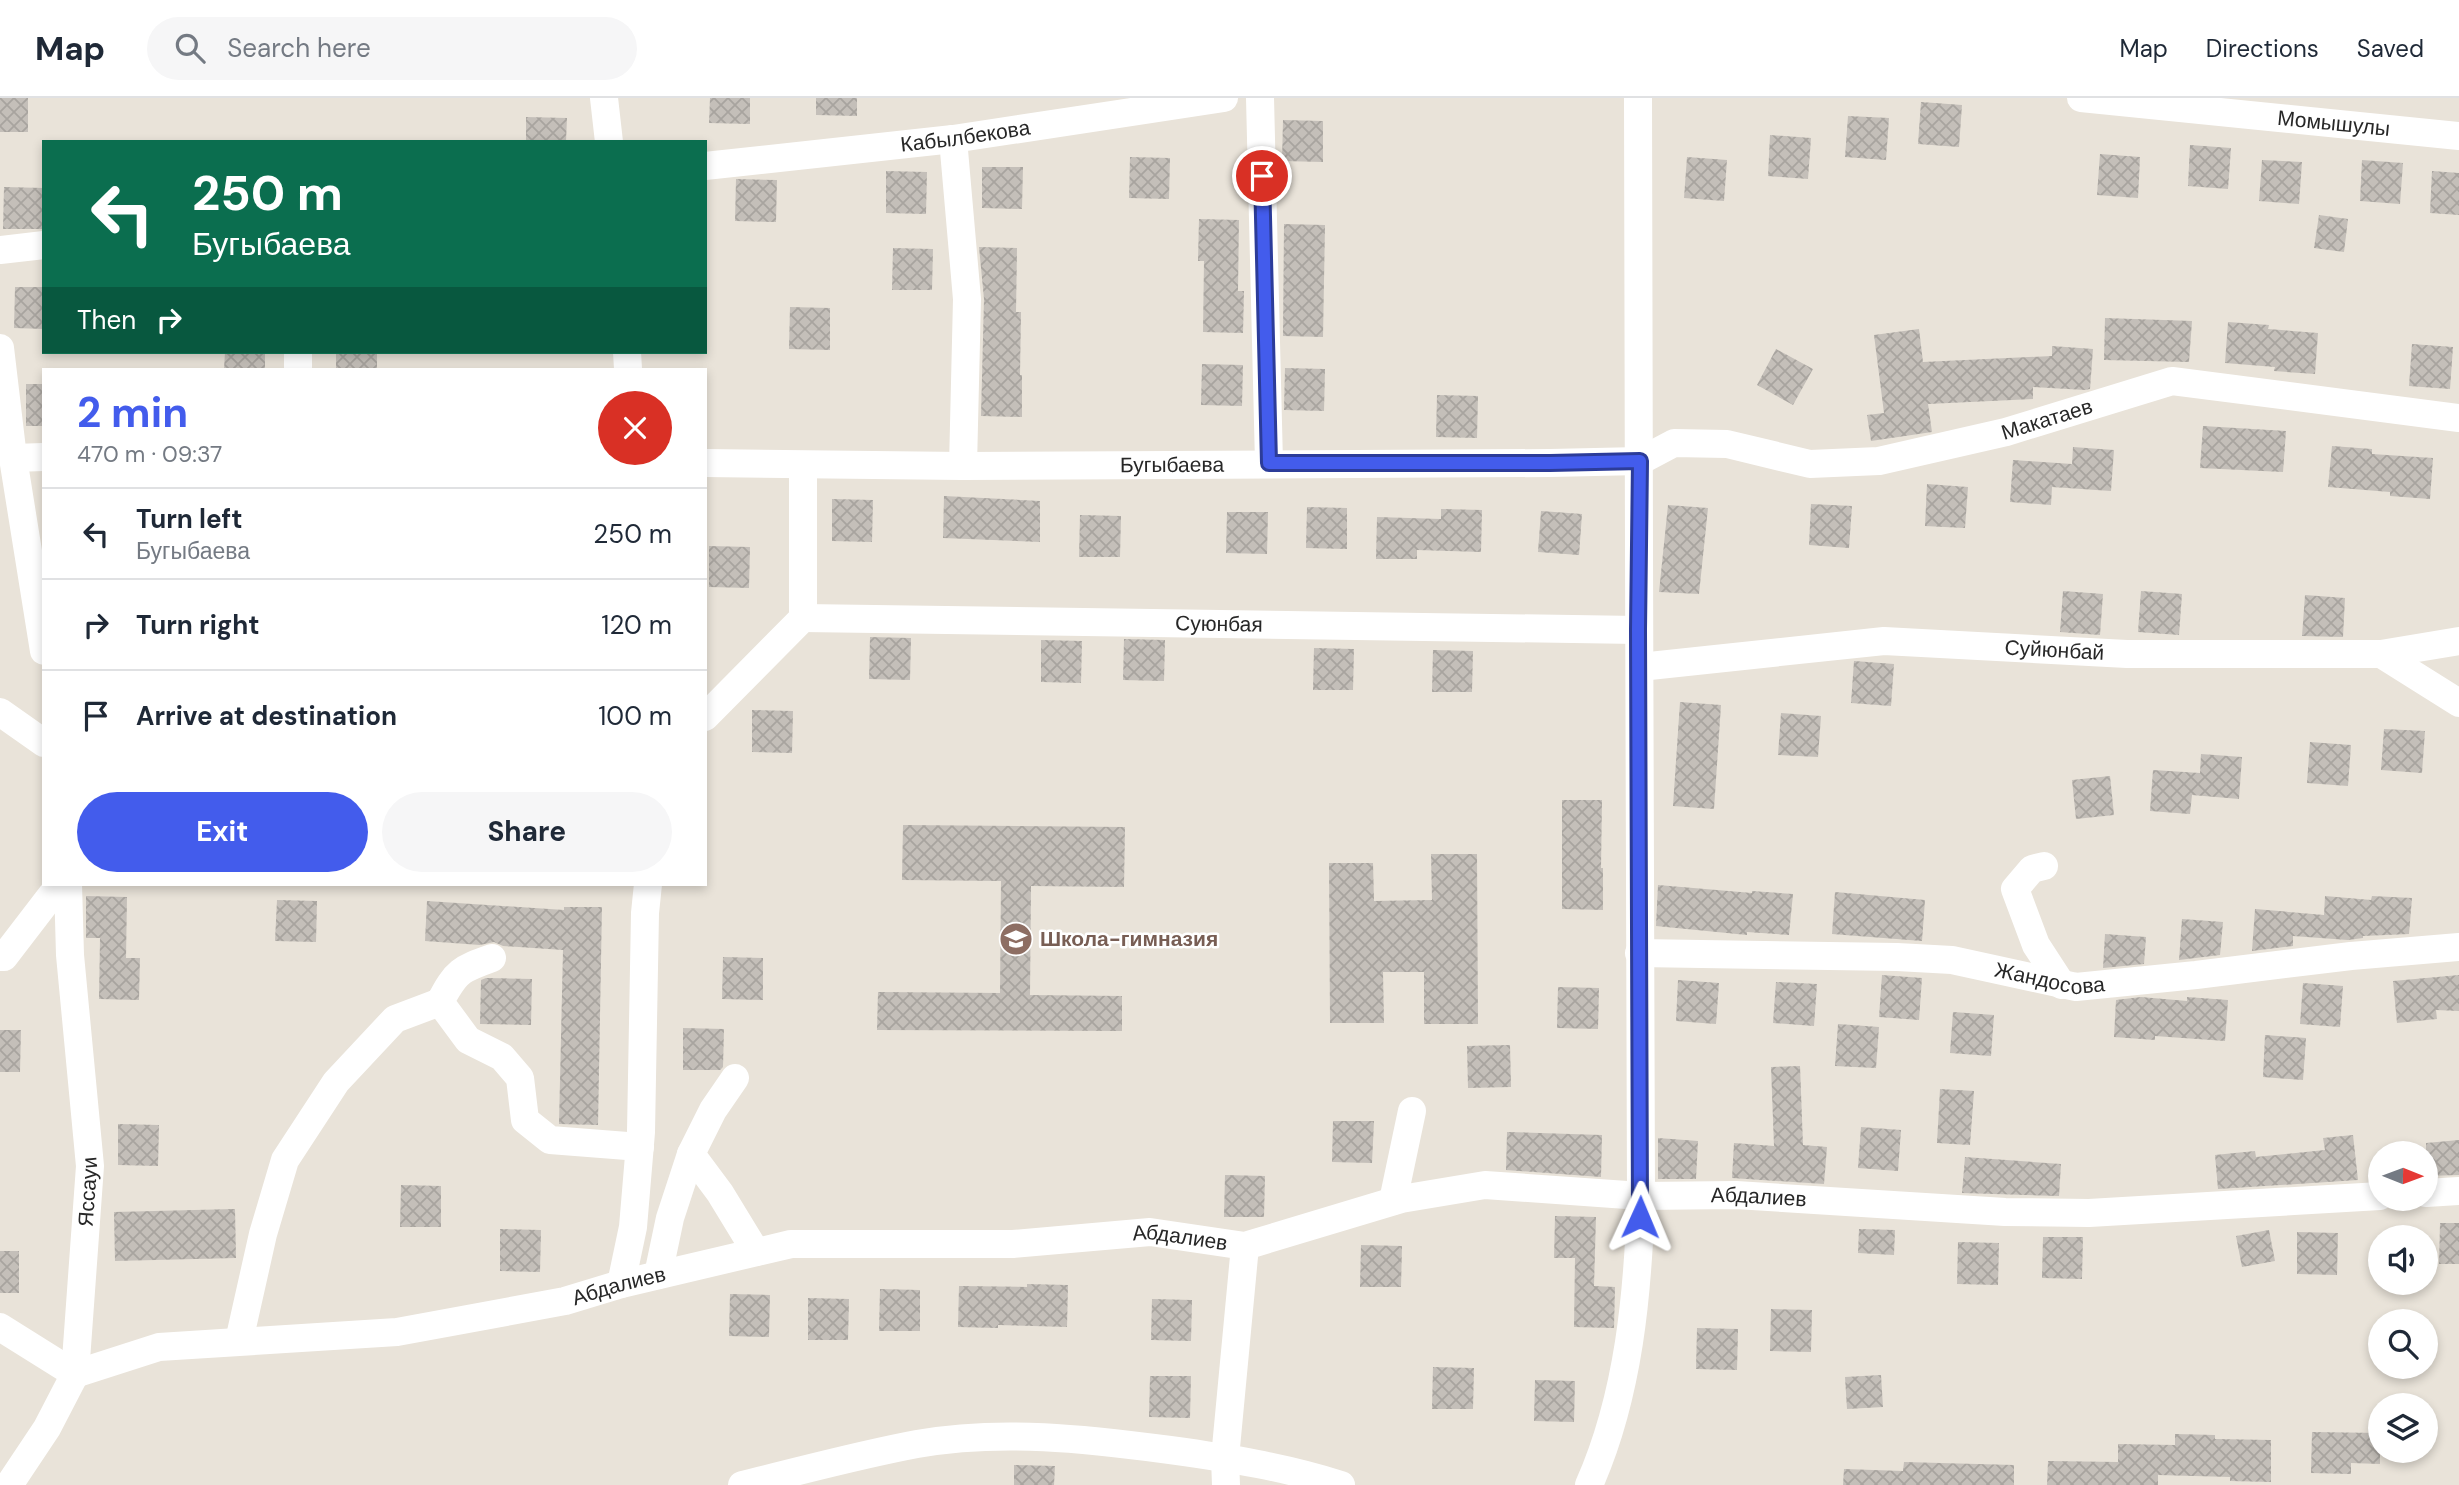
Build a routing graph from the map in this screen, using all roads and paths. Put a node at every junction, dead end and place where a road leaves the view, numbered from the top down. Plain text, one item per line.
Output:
1 (604, 98) edge
2 (1224, 98) edge
3 (1260, 98) edge
4 (1638, 98) edge
5 (2081, 98) edge
6 (2459, 136) edge
7 (953, 139) junction
8 (609, 140) edge
9 (707, 166) edge
10 (42, 245) edge
11 (0, 250) edge
12 (0, 348) edge
13 (2459, 418) edge
14 (42, 457) edge
15 (13, 458) junction
16 (1640, 461) junction
17 (707, 463) edge
18 (1269, 463) junction
19 (803, 465) junction
20 (963, 466) junction
21 (803, 618) junction
22 (1638, 630) junction
23 (42, 639) edge
24 (2459, 641) edge
25 (2381, 654) junction
26 (1640, 667) junction
27 (2459, 704) edge
28 (0, 712) edge
29 (707, 712) edge
30 (42, 742) edge
31 (2044, 866) dead end
32 (58, 886) edge
33 (68, 886) edge
34 (648, 886) edge
35 (2459, 947) edge
36 (1639, 953) junction
37 (0, 957) edge
38 (492, 958) dead end
39 (2062, 985) junction
40 (440, 1002) junction
41 (735, 1079) dead end
42 (1412, 1111) dead end
43 (640, 1147) junction
44 (691, 1154) junction
45 (2459, 1191) edge
46 (2438, 1192) edge
47 (1641, 1196) junction
48 (2368, 1197) edge
49 (1393, 1201) junction
50 (1245, 1246) junction
51 (756, 1252) junction
52 (658, 1275) junction
53 (621, 1284) junction
54 (0, 1327) edge
55 (239, 1342) junction
56 (75, 1374) junction
57 (1225, 1471) edge
58 (9, 1485) edge
59 (742, 1485) edge
60 (1341, 1485) edge
61 (1589, 1485) edge

1 - 8 street
2 - 7 street, Кабылбекова
3 - 18 street
4 - 16 street
5 - 6 street, Момышулы
7 - 9 street, Кабылбекова
7 - 20 street
10 - 11 street
12 - 15 street
13 - 16 street, Макатаев
14 - 15 street
15 - 23 street
16 - 18 street, Бугыбаева
16 - 22 street
17 - 19 street, Бугыбаева
18 - 20 street, Бугыбаева
19 - 20 street, Бугыбаева
19 - 21 street
21 - 22 street, Суюнбая
21 - 29 street
22 - 26 street
24 - 25 street, Суйюнбай
25 - 26 street, Суйюнбай
25 - 27 street
26 - 36 street
28 - 30 street
31 - 39 street
32 - 37 street
33 - 56 street, Яссауи
34 - 43 street
35 - 39 street, Жандосова
36 - 39 street, Жандосова
36 - 47 street
38 - 40 street
40 - 43 street
40 - 55 street
41 - 44 street
42 - 49 street
43 - 53 street
44 - 51 street
44 - 52 street
45 - 46 street
47 - 48 street, Абдалиев
47 - 49 street, Абдалиев
47 - 61 street
49 - 50 street, Абдалиев
50 - 51 street, Абдалиев
50 - 57 street
51 - 52 street, Абдалиев
52 - 53 street, Абдалиев
53 - 55 street, Абдалиев
54 - 56 street
55 - 56 street, Абдалиев
56 - 58 street, Яссауи
57 - 59 street
57 - 60 street

